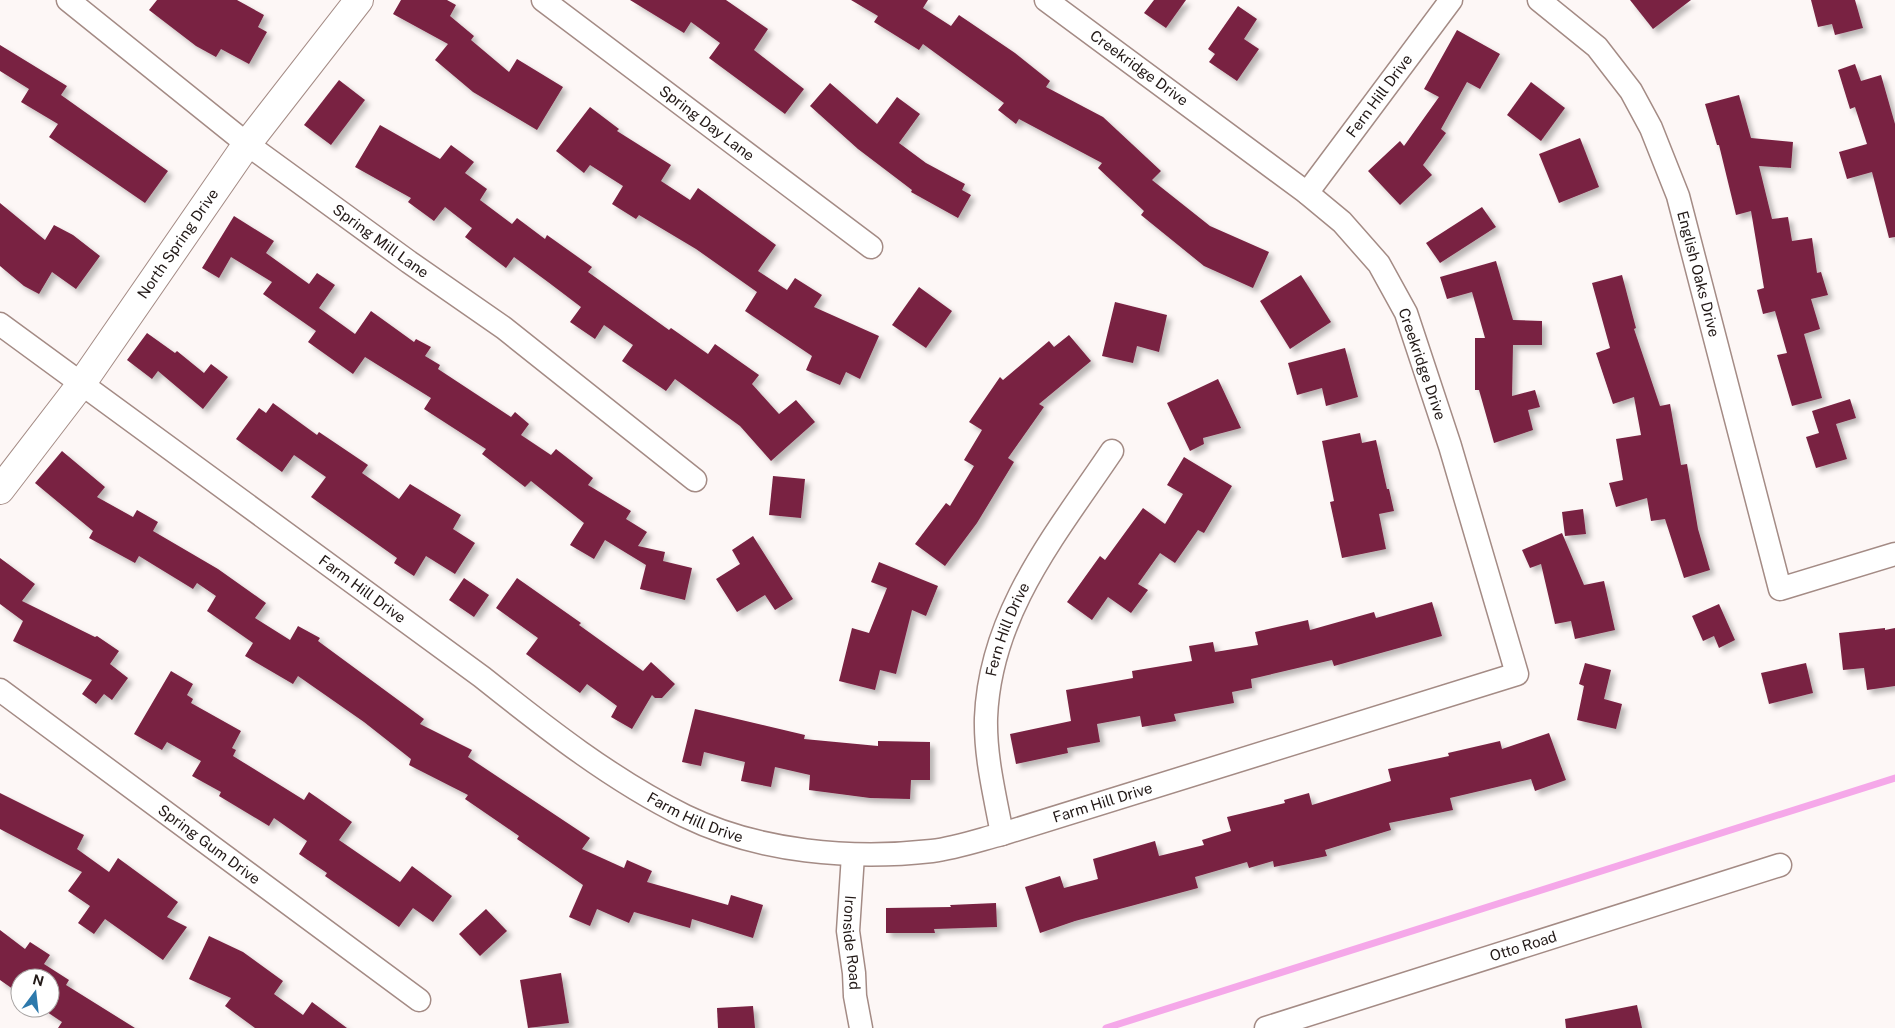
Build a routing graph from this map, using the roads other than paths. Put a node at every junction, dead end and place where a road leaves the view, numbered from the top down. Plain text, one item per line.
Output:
1 (68, 0) edge
2 (359, 0) edge
3 (543, 0) edge
4 (1046, 0) edge
5 (1451, 0) edge
6 (1540, 0) edge
7 (247, 144) junction
8 (1308, 193) junction
9 (871, 246) dead end
10 (0, 324) edge
11 (82, 383) junction
12 (1112, 451) dead end
13 (695, 480) dead end
14 (0, 490) edge
15 (1895, 554) edge
16 (1517, 674) joint
17 (0, 690) edge
18 (1002, 834) junction
19 (853, 855) junction
20 (1780, 866) dead end
21 (419, 1000) dead end
22 (861, 1028) edge
23 (1266, 1028) edge

1 - 7 street, Spring Mill Lane
2 - 7 street, North Spring Drive
3 - 9 street, Spring Day Lane
4 - 8 street, Creekridge Drive
5 - 8 street, Fern Hill Drive
6 - 15 street, English Oaks Drive
7 - 11 street, North Spring Drive
7 - 13 street, Spring Mill Lane
8 - 16 street, Creekridge Drive
10 - 11 street, Farm Hill Drive
11 - 14 street, North Spring Drive
11 - 19 street, Farm Hill Drive
12 - 18 street, Fern Hill Drive
16 - 18 street, Farm Hill Drive
17 - 21 street, Spring Gum Drive
18 - 19 street, Farm Hill Drive
19 - 22 street, Ironside Road
20 - 23 street, Otto Road

